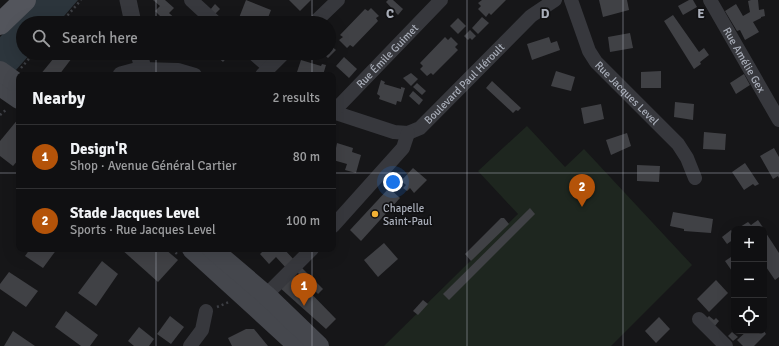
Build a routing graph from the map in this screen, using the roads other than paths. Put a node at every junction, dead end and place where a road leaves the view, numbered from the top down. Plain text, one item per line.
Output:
1 (6, 0) edge
2 (24, 0) edge
3 (128, 0) edge
4 (191, 0) edge
5 (338, 0) edge
6 (441, 0) edge
7 (555, 0) edge
8 (571, 0) edge
9 (710, 0) edge
10 (0, 6) edge
11 (131, 16) edge
12 (208, 16) edge
13 (321, 16) edge
14 (0, 24) edge
15 (257, 60) edge
16 (277, 60) edge
17 (141, 61) edge
18 (266, 71) edge
19 (125, 72) edge
20 (185, 72) edge
21 (336, 109) edge
22 (336, 113) edge
23 (779, 120) edge
24 (408, 133) junction
25 (695, 178) dead end
26 (336, 223) edge
27 (195, 252) edge
28 (216, 252) edge
29 (309, 252) edge
30 (266, 295) junction
31 (206, 311) road end
32 (699, 319) dead end
33 (190, 346) edge
34 (298, 346) edge
35 (319, 346) edge
36 (726, 346) edge

1 - 10 main road
2 - 14 main road
3 - 11 street
4 - 12 street
5 - 13 street
6 - 21 street, Rue Émile Guimet
7 - 24 street, Boulevard Paul Héroult
8 - 25 street, Rue Jacques Level
9 - 23 street, Rue Amélie Gex
15 - 18 street
16 - 18 street
17 - 19 street
17 - 20 street
22 - 24 street
24 - 26 street
27 - 34 main road
28 - 30 main road
29 - 30 street
30 - 35 main road
31 - 33 street
32 - 36 street

